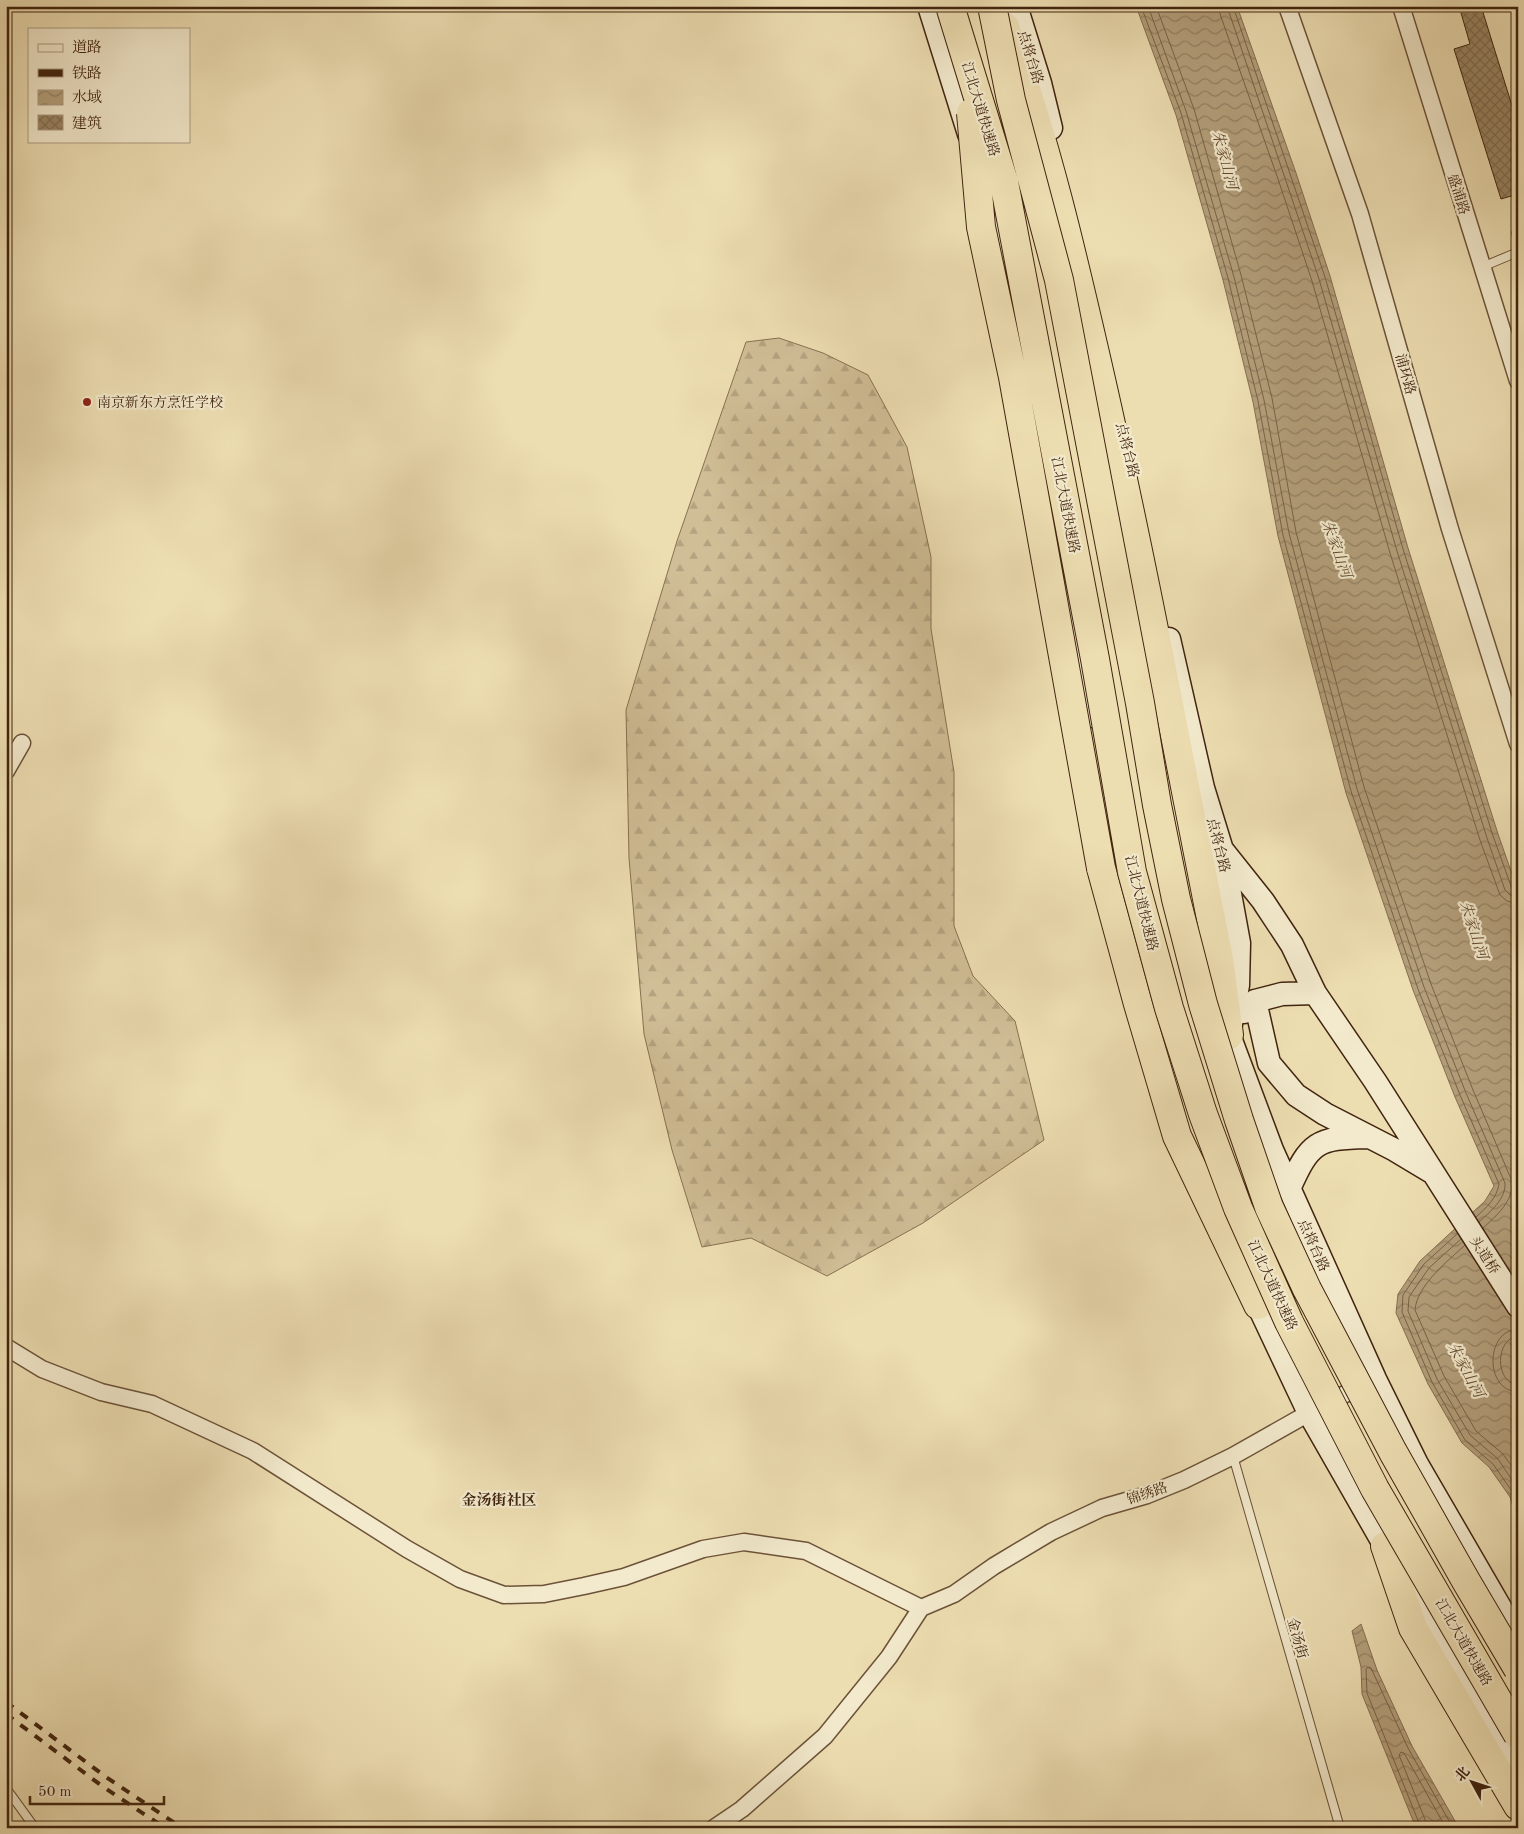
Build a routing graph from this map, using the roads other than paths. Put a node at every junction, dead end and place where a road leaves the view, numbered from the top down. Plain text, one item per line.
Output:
1 (929, 6) edge
2 (950, 6) edge
3 (992, 6) edge
4 (997, 6) edge
5 (1016, 6) edge
6 (1287, 6) edge
7 (1400, 6) edge
8 (965, 59) junction
9 (1518, 233) edge
10 (1518, 239) edge
11 (1518, 252) edge
12 (1482, 267) junction
13 (1518, 381) edge
14 (22, 743) dead end
15 (1518, 744) edge
16 (6, 771) edge
17 (1222, 850) junction
18 (1315, 993) junction
19 (1255, 1001) junction
20 (1229, 1034) junction
21 (1369, 1137) junction
22 (1435, 1174) junction
23 (1289, 1189) junction
24 (1258, 1305) junction
25 (1518, 1306) edge
26 (6, 1347) edge
27 (1375, 1379) junction
28 (1309, 1413) junction
29 (1233, 1456) junction
30 (1386, 1546) junction
31 (921, 1608) junction
32 (1518, 1638) edge
33 (1518, 1669) edge
34 (1518, 1735) edge
35 (1518, 1770) edge
36 (6, 1788) edge
37 (1518, 1806) edge
38 (35, 1828) edge
39 (714, 1828) edge
40 (1340, 1828) edge

1 - 24 main road
2 - 8 highway, 江北大道快速路, bridge
3 - 33 highway, bridge
4 - 20 highway
5 - 17 main road, 点将台路
6 - 15 street, 浦环路
7 - 12 street, 盛浦路
8 - 24 highway, bridge
8 - 34 highway, 江北大道快速路, bridge
9 - 10 lane
11 - 12 lane
12 - 13 street, 盛浦路
14 - 16 street
17 - 18 main road, 头道桥
17 - 20 main road, 点将台路
18 - 19 main road
18 - 22 main road, 头道桥
19 - 20 main road
19 - 21 main road
20 - 23 main road, 点将台路
21 - 22 main road
21 - 23 main road
22 - 25 main road, 头道桥
23 - 27 main road, 点将台路
24 - 28 main road
26 - 31 street
27 - 28 street, 锦绣路
27 - 32 main road, 点将台路
28 - 29 street, 锦绣路
28 - 30 main road
29 - 31 street, 锦绣路
29 - 40 lane, 金汤街
30 - 35 main road
30 - 37 highway
31 - 39 street
36 - 38 lane

